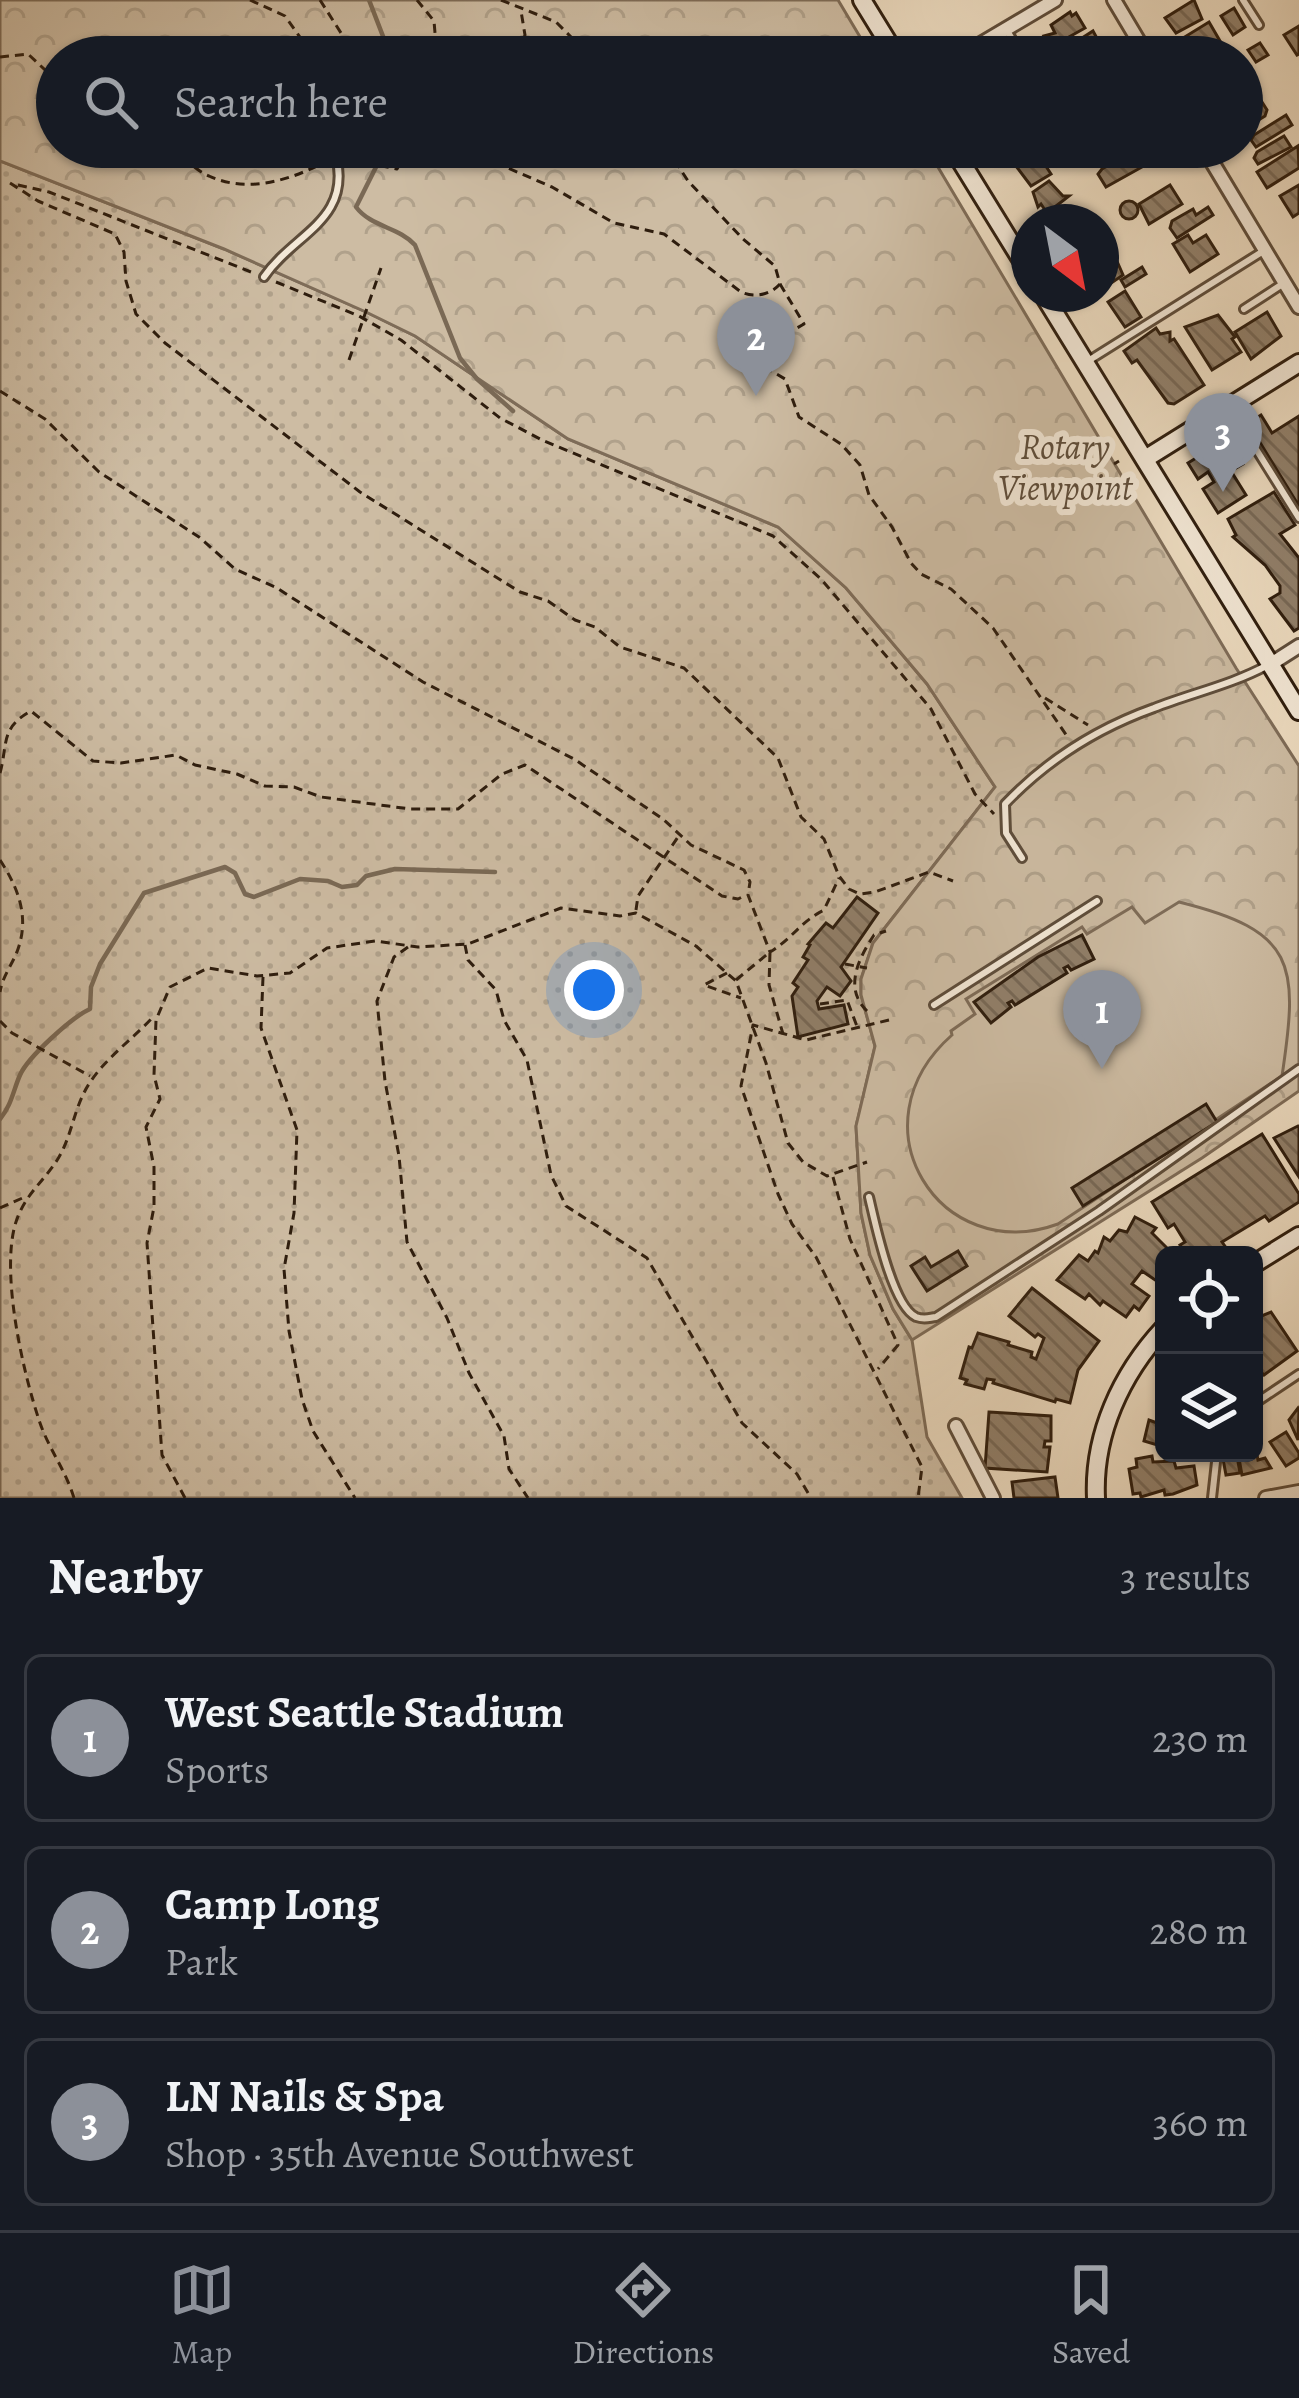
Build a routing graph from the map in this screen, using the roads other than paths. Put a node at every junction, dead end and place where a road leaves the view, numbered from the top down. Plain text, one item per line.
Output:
1 (862, 0) edge
2 (1054, 0) edge
3 (1114, 0) edge
4 (1244, 0) edge
5 (1259, 25) dead end
6 (1006, 29) junction
7 (884, 36) edge
8 (991, 36) edge
9 (1010, 36) edge
10 (1135, 36) edge
11 (338, 168) edge
12 (965, 168) edge
13 (1216, 168) edge
14 (1011, 243) edge
15 (1265, 250) junction
16 (264, 278) road end
17 (1285, 283) junction
18 (1299, 307) edge
19 (1244, 309) dead end
20 (1054, 312) edge
21 (1085, 363) junction
22 (1299, 363) edge
23 (1230, 407) junction
24 (1145, 460) junction
25 (1299, 518) edge
26 (1299, 646) edge
27 (1271, 664) junction
28 (1299, 711) edge
29 (1022, 859) dead end
30 (1096, 901) dead end
31 (934, 1005) dead end
32 (1299, 1070) edge
33 (869, 1197) dead end
34 (1299, 1236) edge
35 (1263, 1258) edge
36 (1155, 1339) edge
37 (1299, 1373) edge
38 (1263, 1398) edge
39 (956, 1426) dead end
40 (1216, 1462) edge
41 (1299, 1492) edge
42 (993, 1498) edge
43 (1096, 1498) edge
44 (1213, 1498) edge
45 (1266, 1498) edge

1 - 7 main road
2 - 6 street
3 - 10 street
4 - 5 lane
6 - 8 street
6 - 9 lane
11 - 16 lane
12 - 14 main road
13 - 15 street
15 - 17 street
15 - 21 lane
17 - 18 street
17 - 19 lane
20 - 21 main road
21 - 24 main road
22 - 23 main road
23 - 24 main road
23 - 25 lane
24 - 27 main road
26 - 27 street
27 - 28 main road
27 - 29 lane
30 - 31 lane
32 - 33 lane
34 - 35 main road
36 - 43 main road
37 - 38 lane
39 - 42 street
40 - 44 lane
41 - 45 street

